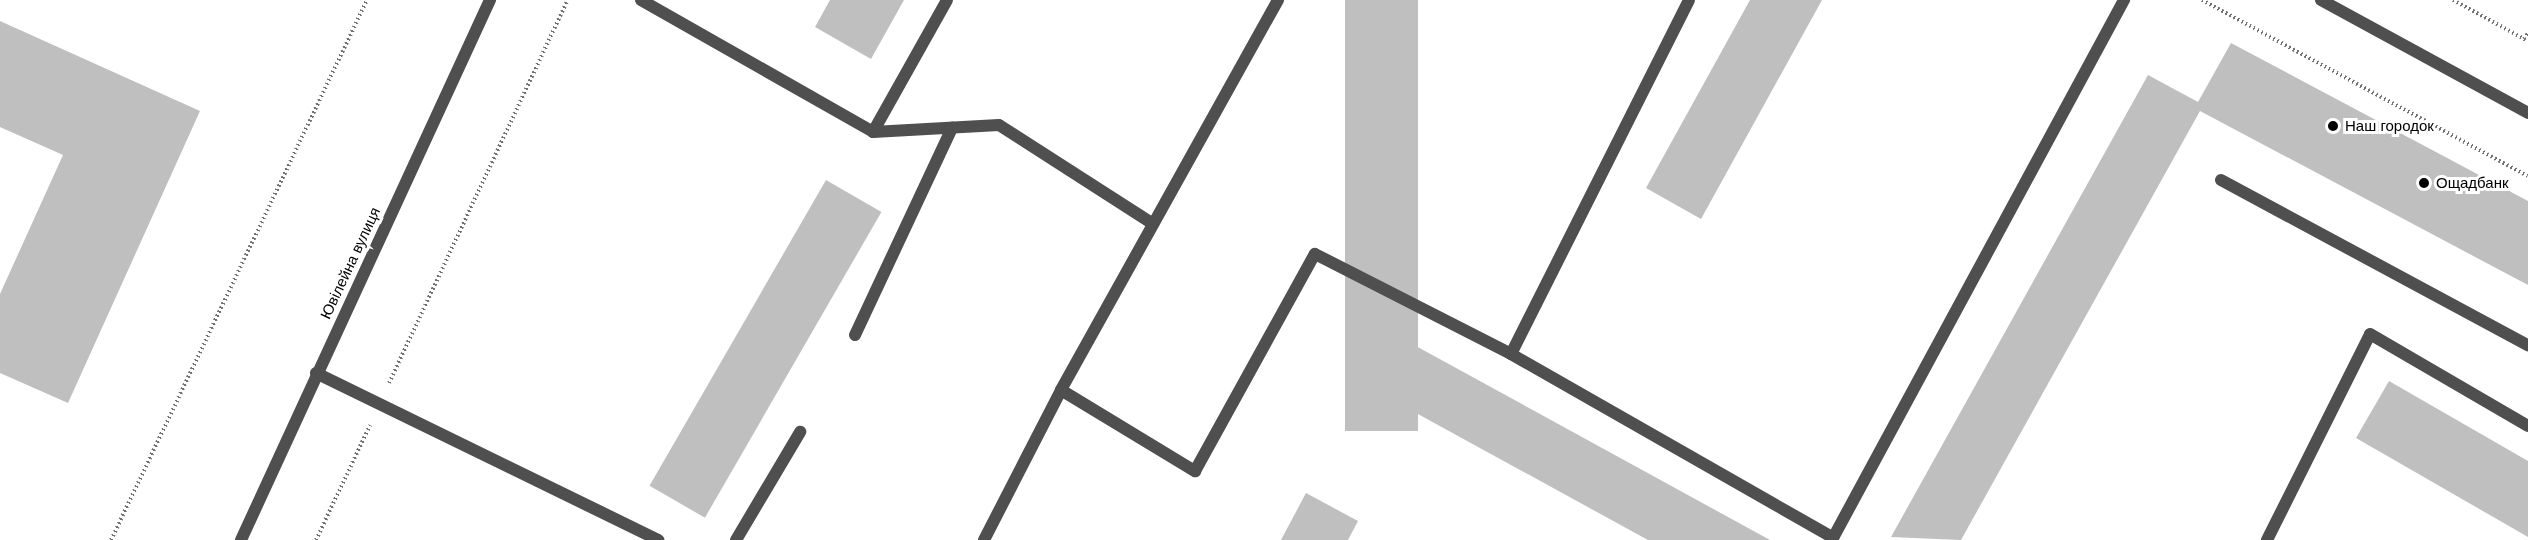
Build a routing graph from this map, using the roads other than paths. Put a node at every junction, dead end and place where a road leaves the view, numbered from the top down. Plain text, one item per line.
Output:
1 (490, 0) edge
2 (641, 0) edge
3 (947, 0) edge
4 (1278, 0) edge
5 (1689, 0) edge
6 (2124, 0) edge
7 (2322, 0) edge
8 (2528, 113) edge
9 (952, 128) junction
10 (873, 132) junction
11 (2221, 180) dead end
12 (1154, 224) junction
13 (855, 335) dead end
14 (2528, 345) edge
15 (1511, 354) junction
16 (316, 373) junction
17 (1062, 390) junction
18 (2528, 426) edge
19 (800, 432) dead end
20 (1835, 539) edge
21 (241, 540) edge
22 (658, 540) edge
23 (736, 540) edge
24 (984, 540) edge
25 (2267, 540) edge

1 - 16 street, Ювілейна вулиця
2 - 10 street
3 - 10 street
4 - 12 street
5 - 15 street
6 - 20 street
7 - 8 street
9 - 10 street
9 - 12 street
9 - 13 street
11 - 14 street
12 - 17 street
15 - 17 street
15 - 20 street
16 - 21 street, Ювілейна вулиця
16 - 22 street
17 - 24 street
18 - 25 street
19 - 23 street

